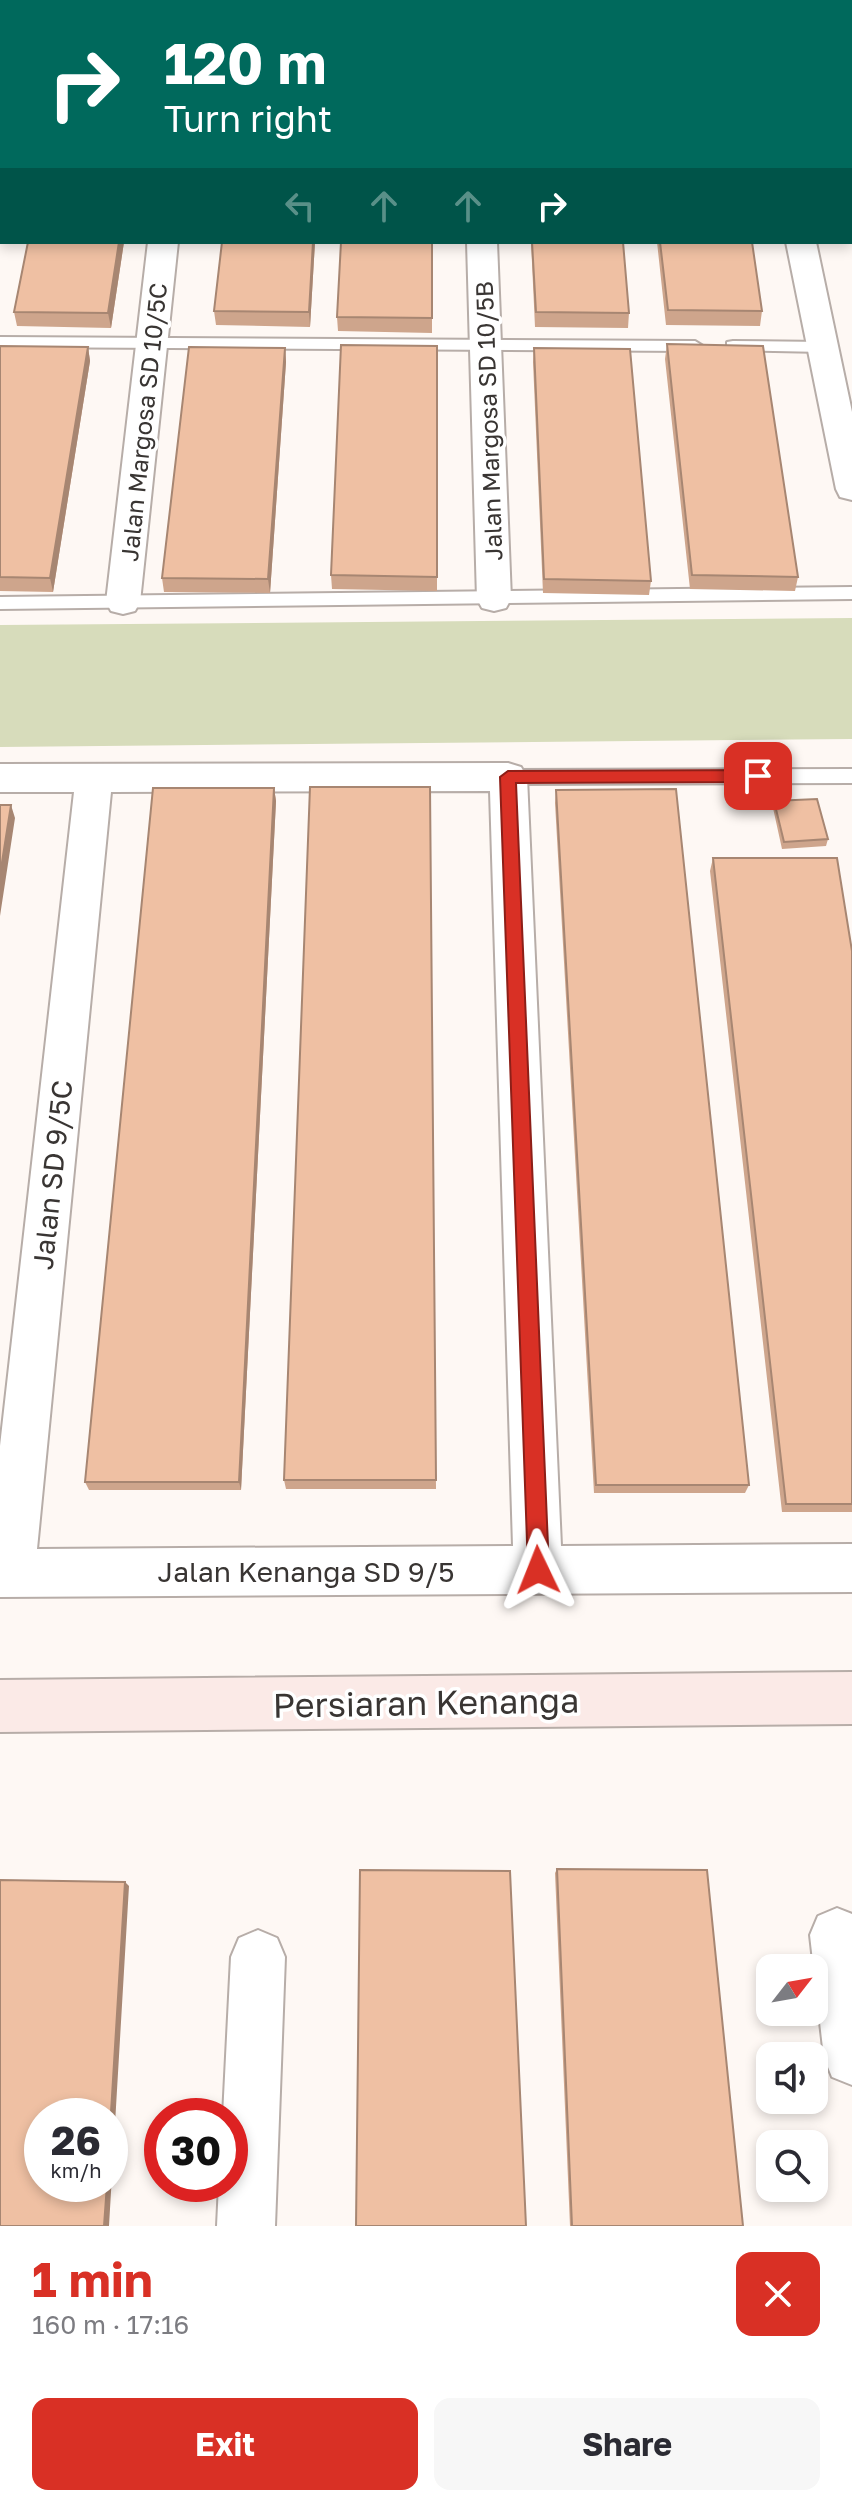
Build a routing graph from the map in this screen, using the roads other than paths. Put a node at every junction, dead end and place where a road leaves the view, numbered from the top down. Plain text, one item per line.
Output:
1 (163, 244) edge
2 (482, 244) edge
3 (801, 244) edge
4 (0, 342) edge
5 (152, 342) junction
6 (485, 344) junction
7 (823, 347) junction
8 (852, 489) edge
9 (852, 593) edge
10 (494, 599) junction
11 (123, 602) junction
12 (0, 603) edge
13 (852, 776) edge
14 (508, 777) junction
15 (0, 778) edge
16 (94, 778) junction
17 (852, 1568) edge
18 (538, 1570) junction
19 (5, 1573) edge
20 (852, 1698) edge
21 (0, 1706) edge
22 (837, 1935) dead end
23 (258, 1957) dead end
24 (852, 2057) edge
25 (246, 2226) edge

1 - 5 street, Jalan Margosa SD 10/5C
2 - 6 street, Jalan Margosa SD 10/5B
3 - 7 street
4 - 5 lane
5 - 6 lane
5 - 11 street, Jalan Margosa SD 10/5C
6 - 7 lane
6 - 10 street, Jalan Margosa SD 10/5B
7 - 8 street
9 - 10 lane
10 - 11 lane
11 - 12 lane
13 - 14 lane
14 - 16 street
14 - 18 street
15 - 16 street
16 - 19 street, Jalan SD 9/5C
17 - 18 street, Jalan Kenanga SD 9/5
18 - 19 street, Jalan Kenanga SD 9/5
20 - 21 street, Persiaran Kenanga
22 - 24 street
23 - 25 street

